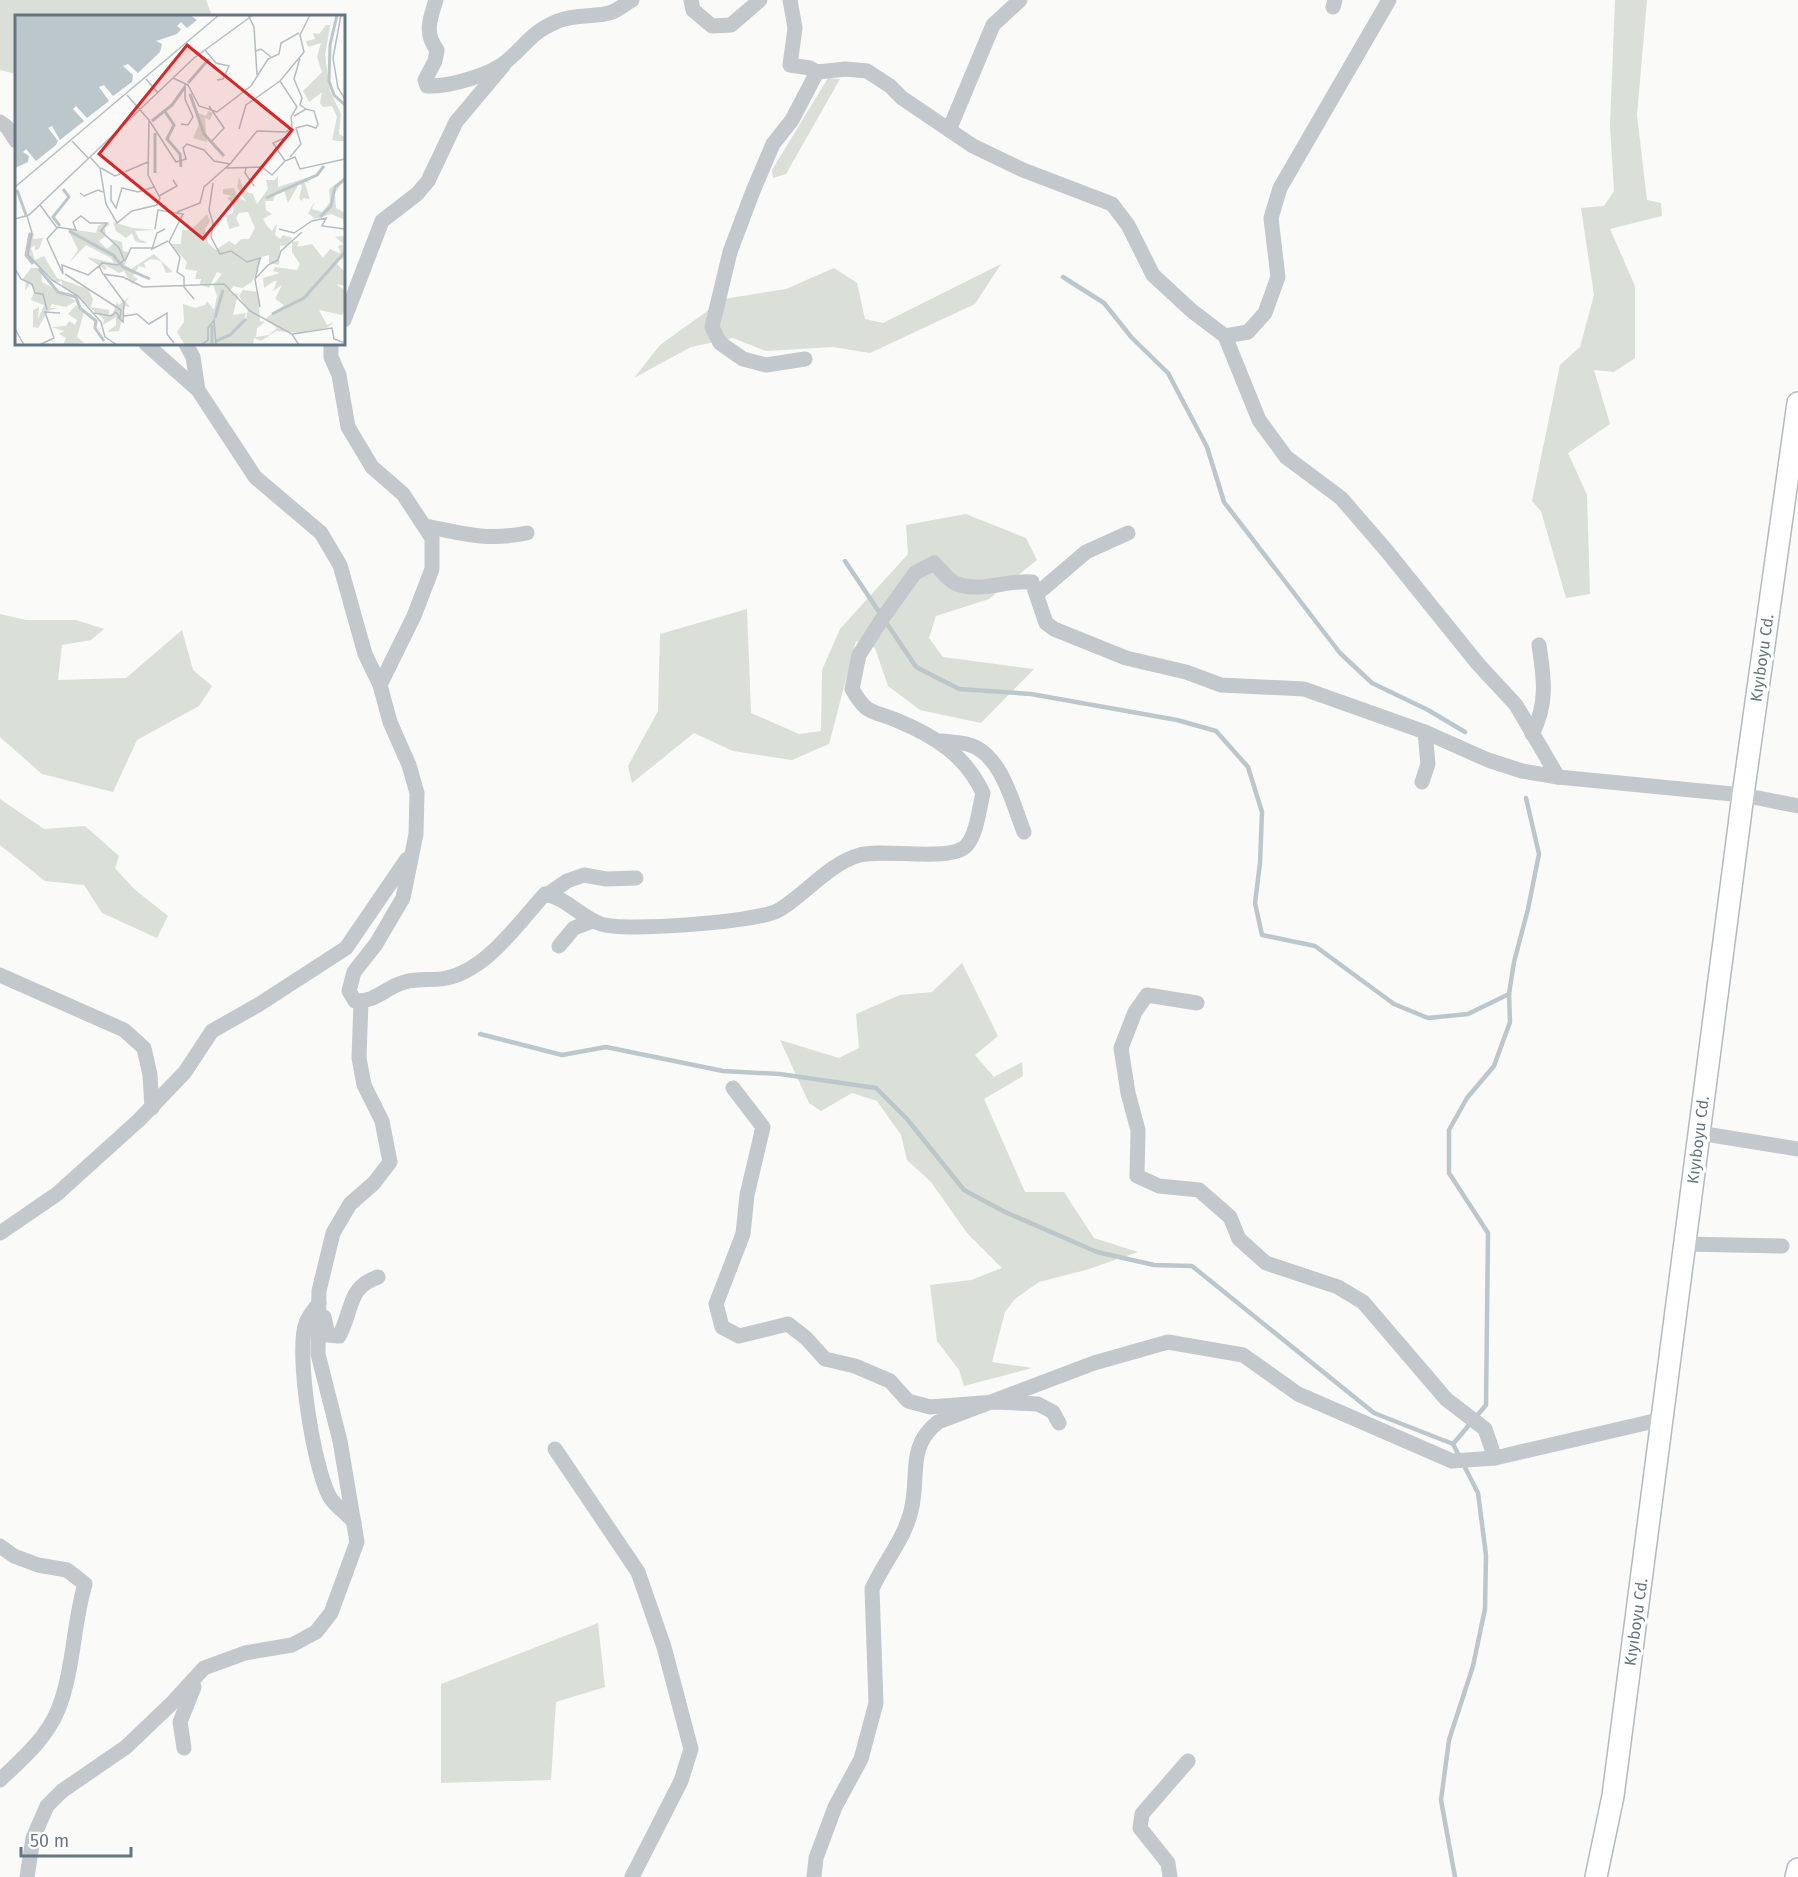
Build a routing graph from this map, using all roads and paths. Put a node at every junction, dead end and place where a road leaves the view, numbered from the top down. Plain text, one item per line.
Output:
1 (436, 0) edge
2 (632, 0) edge
3 (691, 0) edge
4 (760, 0) edge
5 (790, 0) edge
6 (1020, 0) edge
7 (1389, 0) edge
8 (507, 61) junction
9 (817, 72) junction
10 (0, 122) edge
11 (949, 130) junction
12 (15, 139) edge
13 (345, 317) edge
14 (1225, 336) junction
15 (147, 345) edge
16 (187, 345) edge
17 (331, 345) edge
18 (805, 359) dead end
19 (198, 390) junction
20 (1798, 403) edge
21 (426, 526) junction
22 (527, 532) dead end
23 (1128, 533) dead end
24 (1038, 593) junction
25 (1539, 645) dead end
26 (380, 685) junction
27 (1425, 732) junction
28 (1532, 734) junction
29 (933, 740) junction
30 (1558, 777) junction
31 (1422, 782) dead end
32 (1743, 795) junction
33 (1798, 806) edge
34 (1024, 832) dead end
35 (409, 858) junction
36 (636, 878) dead end
37 (547, 895) junction
38 (593, 921) junction
39 (559, 946) dead end
40 (0, 975) edge
41 (361, 1002) junction
42 (1197, 1003) dead end
43 (733, 1088) dead end
44 (152, 1108) junction
45 (1699, 1133) junction
46 (1798, 1149) edge
47 (0, 1233) edge
48 (1685, 1244) junction
49 (1782, 1246) dead end
50 (378, 1277) dead end
51 (319, 1297) junction
52 (995, 1402) junction
53 (1663, 1419) junction
54 (1059, 1423) dead end
55 (555, 1449) dead end
56 (1495, 1458) junction
57 (354, 1522) junction
58 (0, 1546) edge
59 (204, 1668) junction
60 (184, 1748) dead end
61 (1188, 1761) dead end
62 (0, 1780) edge
63 (1798, 1869) edge
64 (633, 1876) edge
65 (27, 1877) edge
66 (814, 1877) edge
67 (1170, 1877) edge
68 (1596, 1877) edge
69 (1796, 1877) edge

1 - 8 street
2 - 8 street
3 - 4 street
5 - 9 street
6 - 11 street
7 - 14 street
8 - 13 street
9 - 11 street
9 - 18 street
10 - 12 street
11 - 14 street
14 - 28 street
15 - 19 street
16 - 19 street
17 - 21 street
19 - 26 street
20 - 32 street, Kıyıboyu Cd.
21 - 22 street
21 - 26 street
23 - 24 street
24 - 27 street
24 - 29 street
25 - 28 street
26 - 35 street
27 - 30 street
27 - 31 street
28 - 30 street
29 - 34 street
29 - 38 street
30 - 32 street
32 - 33 street
32 - 45 street, Kıyıboyu Cd.
35 - 41 street
35 - 44 street
36 - 37 street
37 - 38 street
37 - 41 street
38 - 39 street
40 - 44 street
41 - 51 street
42 - 56 street
43 - 52 street
44 - 47 street
45 - 46 street
45 - 48 street, Kıyıboyu Cd.
48 - 49 street
48 - 53 street, Kıyıboyu Cd.
50 - 51 street
51 - 57 street
51 - 57 street
52 - 54 street
52 - 56 street
52 - 66 street
53 - 56 street
53 - 68 street, Kıyıboyu Cd.
55 - 64 street
57 - 59 street
58 - 62 street
59 - 60 street
59 - 65 street
61 - 67 street
63 - 69 street

